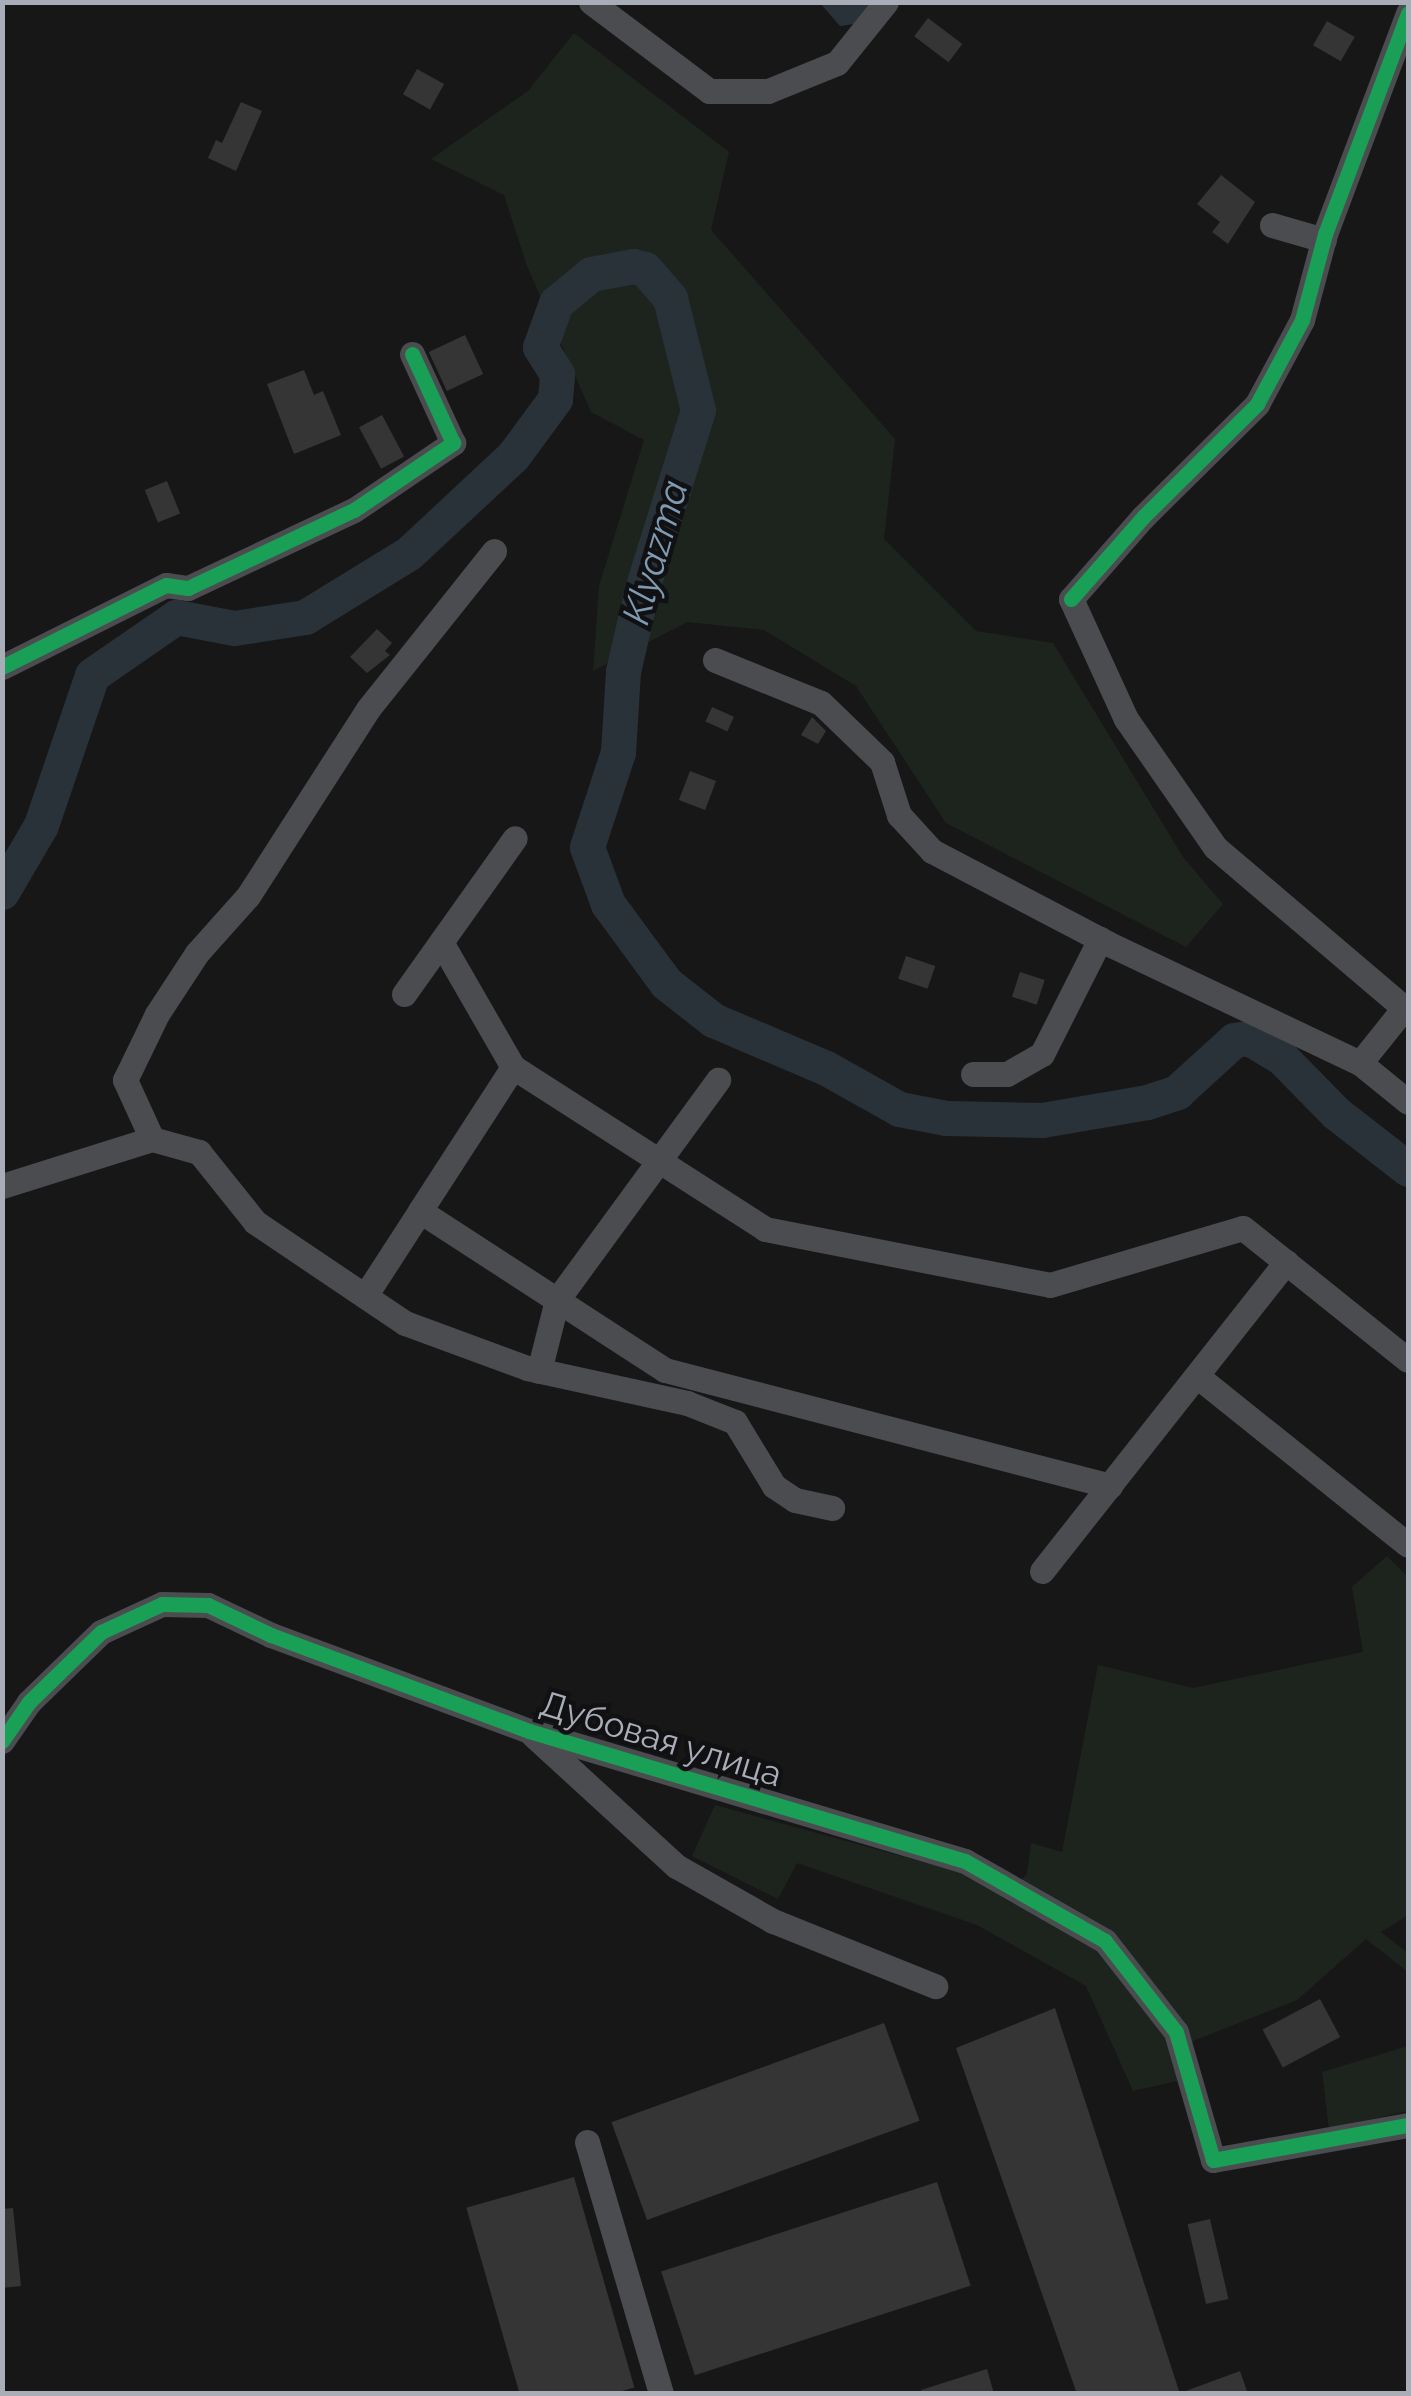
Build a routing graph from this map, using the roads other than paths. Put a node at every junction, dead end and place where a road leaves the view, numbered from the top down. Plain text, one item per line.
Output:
1 (592, 2) edge
2 (886, 2) edge
3 (1408, 14) edge
4 (1272, 225) dead end
5 (1324, 240) junction
6 (412, 354) dead end
7 (494, 550) dead end
8 (714, 660) dead end
9 (2, 667) edge
10 (515, 838) dead end
11 (1100, 939) junction
12 (441, 942) junction
13 (404, 994) dead end
14 (1406, 1008) edge
15 (1360, 1062) junction
16 (513, 1067) junction
17 (973, 1074) dead end
18 (718, 1080) dead end
19 (1408, 1102) edge
20 (152, 1139) junction
21 (655, 1158) junction
22 (2, 1186) edge
23 (420, 1211) junction
24 (1286, 1262) junction
25 (366, 1296) junction
26 (557, 1300) junction
27 (1408, 1360) edge
28 (539, 1370) junction
29 (1198, 1376) junction
30 (1110, 1486) junction
31 (832, 1508) dead end
32 (1408, 1545) edge
33 (1042, 1571) dead end
34 (529, 1732) junction
35 (2, 1741) edge
36 (936, 1986) dead end
37 (1408, 2126) edge
38 (588, 2142) dead end
39 (661, 2394) edge

1 - 2 street
3 - 5 street
4 - 5 street
5 - 14 street
6 - 9 street
7 - 20 street
8 - 11 street
10 - 12 street
11 - 15 street
11 - 17 street
12 - 13 street
12 - 16 street
14 - 15 street
15 - 19 street
16 - 21 street
16 - 23 street
18 - 21 street
20 - 22 street
20 - 25 street
21 - 24 street
21 - 26 street
23 - 25 street
23 - 26 street
24 - 27 street
24 - 29 street
25 - 28 street
26 - 28 street
26 - 30 street
28 - 31 street
29 - 30 street
29 - 32 street
30 - 33 street
34 - 35 street, Дубовая улица
34 - 36 street
34 - 37 street, Дубовая улица
38 - 39 street

